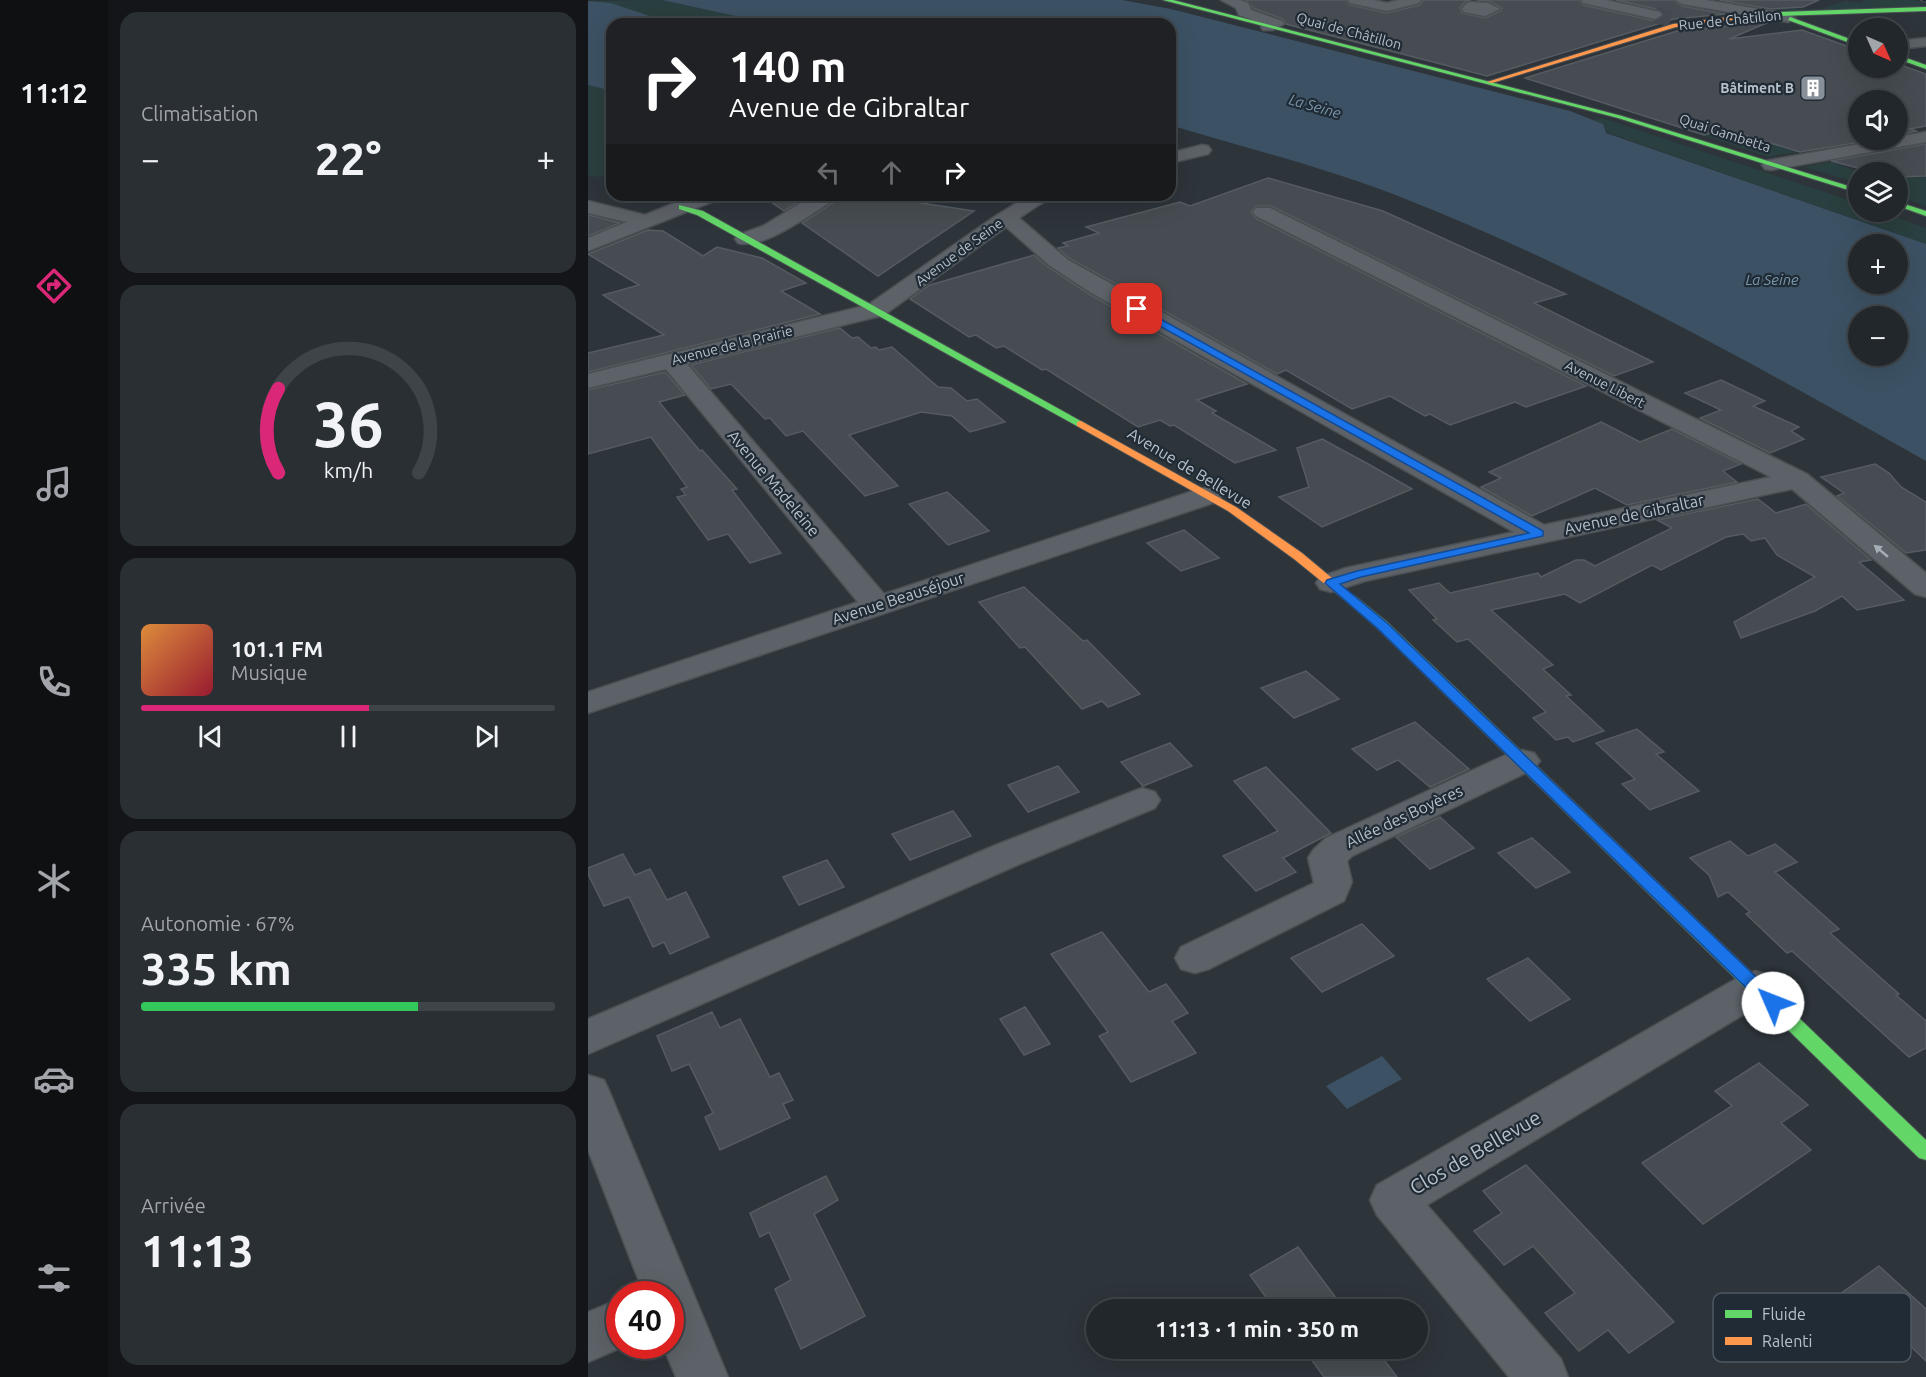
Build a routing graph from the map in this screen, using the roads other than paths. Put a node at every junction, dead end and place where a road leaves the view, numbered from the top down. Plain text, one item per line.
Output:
1 (1166, 0) edge
2 (1228, 0) edge
3 (1355, 0) edge
4 (1414, 0) edge
5 (1497, 0) edge
6 (1588, 0) edge
7 (1682, 0) tunnel mouth
8 (1706, 0) tunnel mouth
9 (1479, 6) dead end
10 (1926, 10) edge
11 (1739, 13) junction
12 (1655, 15) tunnel mouth
13 (1779, 15) junction
14 (1688, 23) junction
15 (1268, 27) junction
16 (1848, 40) edge
17 (1926, 42) edge
18 (1908, 44) edge
19 (1908, 61) edge
20 (1926, 67) edge
21 (1496, 81) junction
22 (1926, 137) edge
23 (1202, 150) dead end
24 (1176, 156) edge
25 (1771, 165) junction
26 (1848, 188) edge
27 (697, 201) edge
28 (818, 201) edge
29 (1034, 201) edge
30 (588, 207) edge
31 (682, 207) junction
32 (1908, 208) edge
33 (1263, 212) dead end
34 (1926, 214) edge
35 (1004, 219) junction
36 (646, 221) junction
37 (745, 239) junction
38 (588, 245) edge
39 (876, 310) junction
40 (671, 360) junction
41 (588, 381) edge
42 (1797, 480) junction
43 (1209, 495) junction
44 (1539, 534) junction
45 (1331, 583) junction
46 (1926, 588) edge
47 (877, 605) junction
48 (588, 703) edge
49 (1522, 761) junction
50 (1142, 800) dead end
51 (1195, 958) dead end
52 (1756, 987) junction
53 (588, 1037) edge
54 (588, 1093) edge
55 (1926, 1152) edge
56 (664, 1281) edge
57 (606, 1329) edge
58 (684, 1331) edge
59 (588, 1338) edge
60 (702, 1377) edge
61 (1542, 1377) edge

1 - 15 main road, Quai de Châtillon
2 - 15 street
3 - 4 street
5 - 9 street
6 - 12 street
7 - 11 street
8 - 13 street
10 - 13 main road, Rue de Châtillon
10 - 13 main road, Rue de Châtillon
11 - 13 street
11 - 14 main road, Rue de Châtillon
13 - 14 main road, Rue de Châtillon
13 - 16 main road
14 - 21 main road, Rue de Châtillon
15 - 21 main road, Quai de Châtillon
17 - 18 street
19 - 20 main road
21 - 25 main road, Quai Gambetta
22 - 25 street
23 - 24 street
25 - 26 main road, Quai Gambetta
27 - 31 street
28 - 37 street
29 - 35 street, Avenue de Seine
30 - 36 street
31 - 36 street
31 - 37 main road, Avenue de Bellevue
32 - 34 main road
33 - 42 street, Avenue Libert
35 - 39 street, Avenue de Seine
35 - 44 street
36 - 38 street
37 - 39 main road, Avenue de Bellevue
39 - 40 street, Avenue de la Prairie
39 - 43 main road, Avenue de Bellevue
40 - 41 street, Avenue de la Prairie
40 - 47 street, Avenue Madeleine
42 - 44 street, Avenue de Gibraltar
46 -> 42 street, Avenue Libert
43 - 45 main road, Avenue de Bellevue
43 - 47 street, Avenue Beauséjour
44 - 45 street, Avenue de Gibraltar
45 - 49 main road, Avenue de Bellevue
47 - 48 street, Avenue Beauséjour
49 - 51 street, Allée des Boyères
49 - 52 main road, Avenue de Bellevue
50 - 53 street
52 - 55 main road, Avenue de Bellevue
52 - 61 street, Clos de Bellevue
54 - 56 street
57 - 59 street
58 - 60 street

